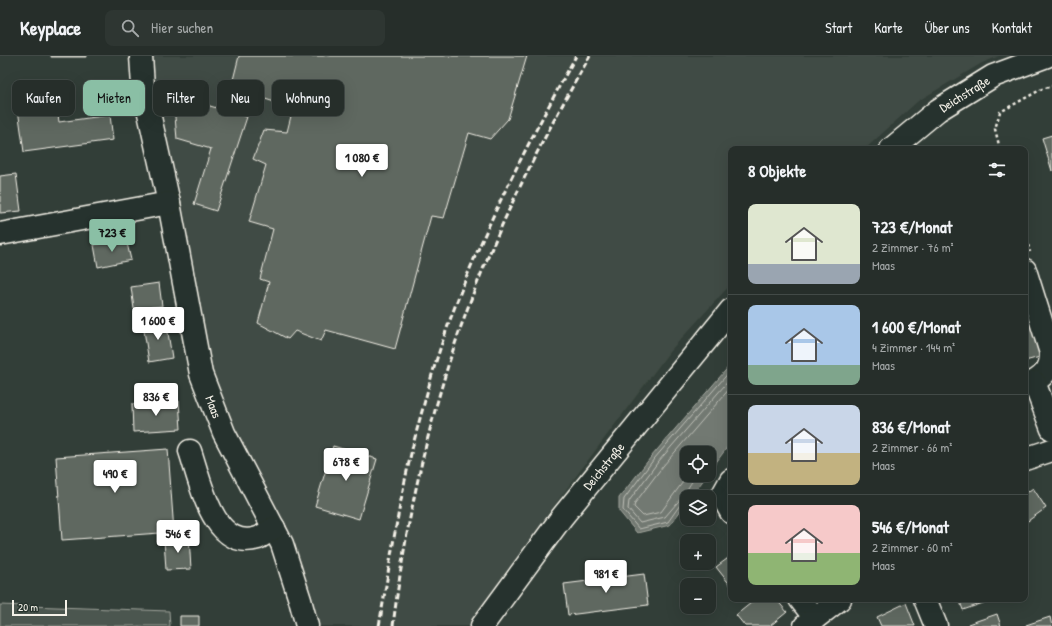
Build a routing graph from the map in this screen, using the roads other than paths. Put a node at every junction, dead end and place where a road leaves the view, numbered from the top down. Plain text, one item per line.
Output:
1 (141, 56) edge
2 (1047, 56) edge
3 (895, 146) edge
4 (169, 203) junction
5 (0, 234) edge
6 (1028, 280) edge
7 (728, 314) edge
8 (1029, 383) edge
9 (1052, 429) edge
10 (1052, 450) edge
11 (190, 451) dead end
12 (1028, 458) edge
13 (728, 485) edge
14 (728, 507) edge
15 (274, 528) junction
16 (801, 602) edge
17 (836, 602) edge
18 (926, 602) edge
19 (810, 622) edge
20 (306, 626) edge
21 (482, 626) edge
22 (936, 626) edge

1 - 4 street, Maas
2 - 3 street, Deichstraße
4 - 5 street
4 - 15 street, Maas
6 - 8 street
7 - 21 street, Deichstraße
8 - 9 street
10 - 12 street
11 - 15 street
13 - 14 street
15 - 20 street, Maas
16 - 19 street
17 - 19 street
18 - 22 street

